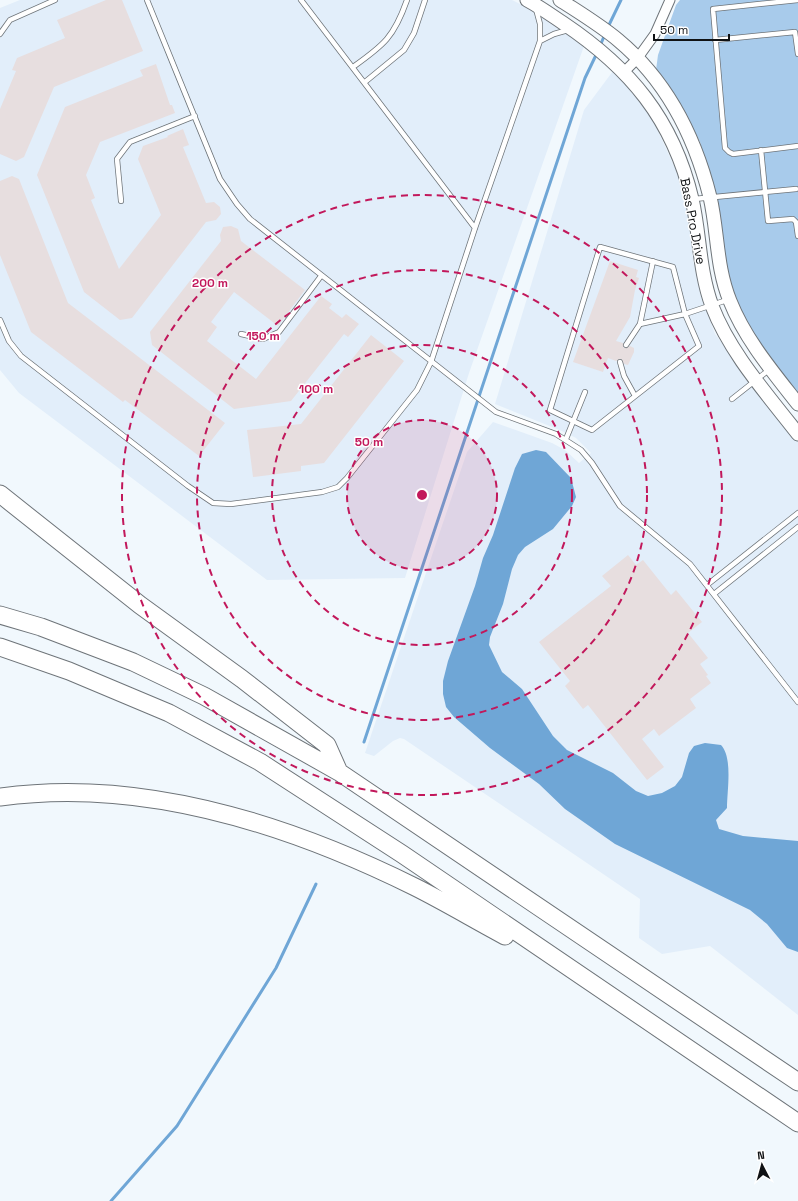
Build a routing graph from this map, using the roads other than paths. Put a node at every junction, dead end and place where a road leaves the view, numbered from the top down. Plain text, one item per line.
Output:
1 (54, 0) edge
2 (147, 0) edge
3 (301, 0) edge
4 (407, 0) edge
5 (425, 0) edge
6 (560, 0) edge
7 (670, 0) edge
8 (798, 0) edge
9 (530, 1) edge
10 (572, 29) junction
11 (0, 34) edge
12 (715, 40) junction
13 (540, 42) junction
14 (798, 54) edge
15 (637, 59) junction
16 (353, 67) junction
17 (624, 72) junction
18 (365, 82) junction
19 (195, 116) junction
20 (798, 146) edge
21 (761, 150) junction
22 (796, 189) dead end
23 (765, 192) junction
24 (710, 198) junction
25 (692, 199) junction
26 (121, 201) dead end
27 (475, 228) junction
28 (798, 236) edge
29 (653, 261) junction
30 (321, 276) junction
31 (729, 299) junction
32 (712, 305) junction
33 (685, 314) junction
34 (0, 320) edge
35 (640, 324) junction
36 (241, 334) dead end
37 (626, 345) dead end
38 (431, 362) junction
39 (620, 362) dead end
40 (770, 369) junction
41 (756, 380) junction
42 (585, 392) dead end
43 (635, 396) junction
44 (732, 399) dead end
45 (798, 404) edge
46 (574, 421) junction
47 (798, 434) edge
48 (566, 439) junction
49 (0, 494) edge
50 (798, 512) edge
51 (798, 527) edge
52 (706, 584) junction
53 (714, 594) junction
54 (0, 615) edge
55 (0, 647) edge
56 (798, 702) edge
57 (339, 772) junction
58 (0, 797) edge
59 (570, 969) junction
60 (798, 1082) edge
61 (798, 1123) edge

1 - 11 lane
2 - 19 lane
3 - 16 lane
4 - 16 lane
5 - 18 lane
6 - 15 street, Bass Pro Drive
7 - 15 street
8 - 12 lane
9 - 10 street, Bass Pro Drive
9 - 13 lane
10 - 13 lane
10 - 17 street, Bass Pro Drive
12 - 14 lane
12 - 21 lane
13 - 27 lane
15 - 17 street
15 - 24 street, Bass Pro Drive
16 - 18 lane
17 - 25 street, Bass Pro Drive
18 - 27 lane
19 - 26 lane
19 - 30 lane
20 - 21 lane
21 - 23 lane
22 - 23 lane
23 - 24 lane
23 - 28 lane
24 - 25 lane
24 - 31 street, Bass Pro Drive
25 - 32 street, Bass Pro Drive
27 - 38 lane
29 - 33 lane
29 - 35 lane
29 - 46 lane
30 - 36 lane
30 - 38 lane
31 - 32 lane
31 - 40 street, Bass Pro Drive
32 - 33 lane
32 - 41 street, Bass Pro Drive
33 - 35 lane
33 - 43 lane
34 - 38 lane
35 - 37 lane
38 - 48 lane
39 - 43 lane
40 - 41 lane
40 - 45 street, Bass Pro Drive
41 - 44 lane
41 - 47 street, Bass Pro Drive
42 - 46 lane
43 - 46 lane
46 - 48 lane
48 - 52 lane
49 - 57 highway
50 - 52 lane
51 - 53 lane
52 - 53 lane
53 - 56 lane
54 - 57 highway
55 - 59 highway
57 - 60 highway
58 - 59 highway
59 - 61 highway

